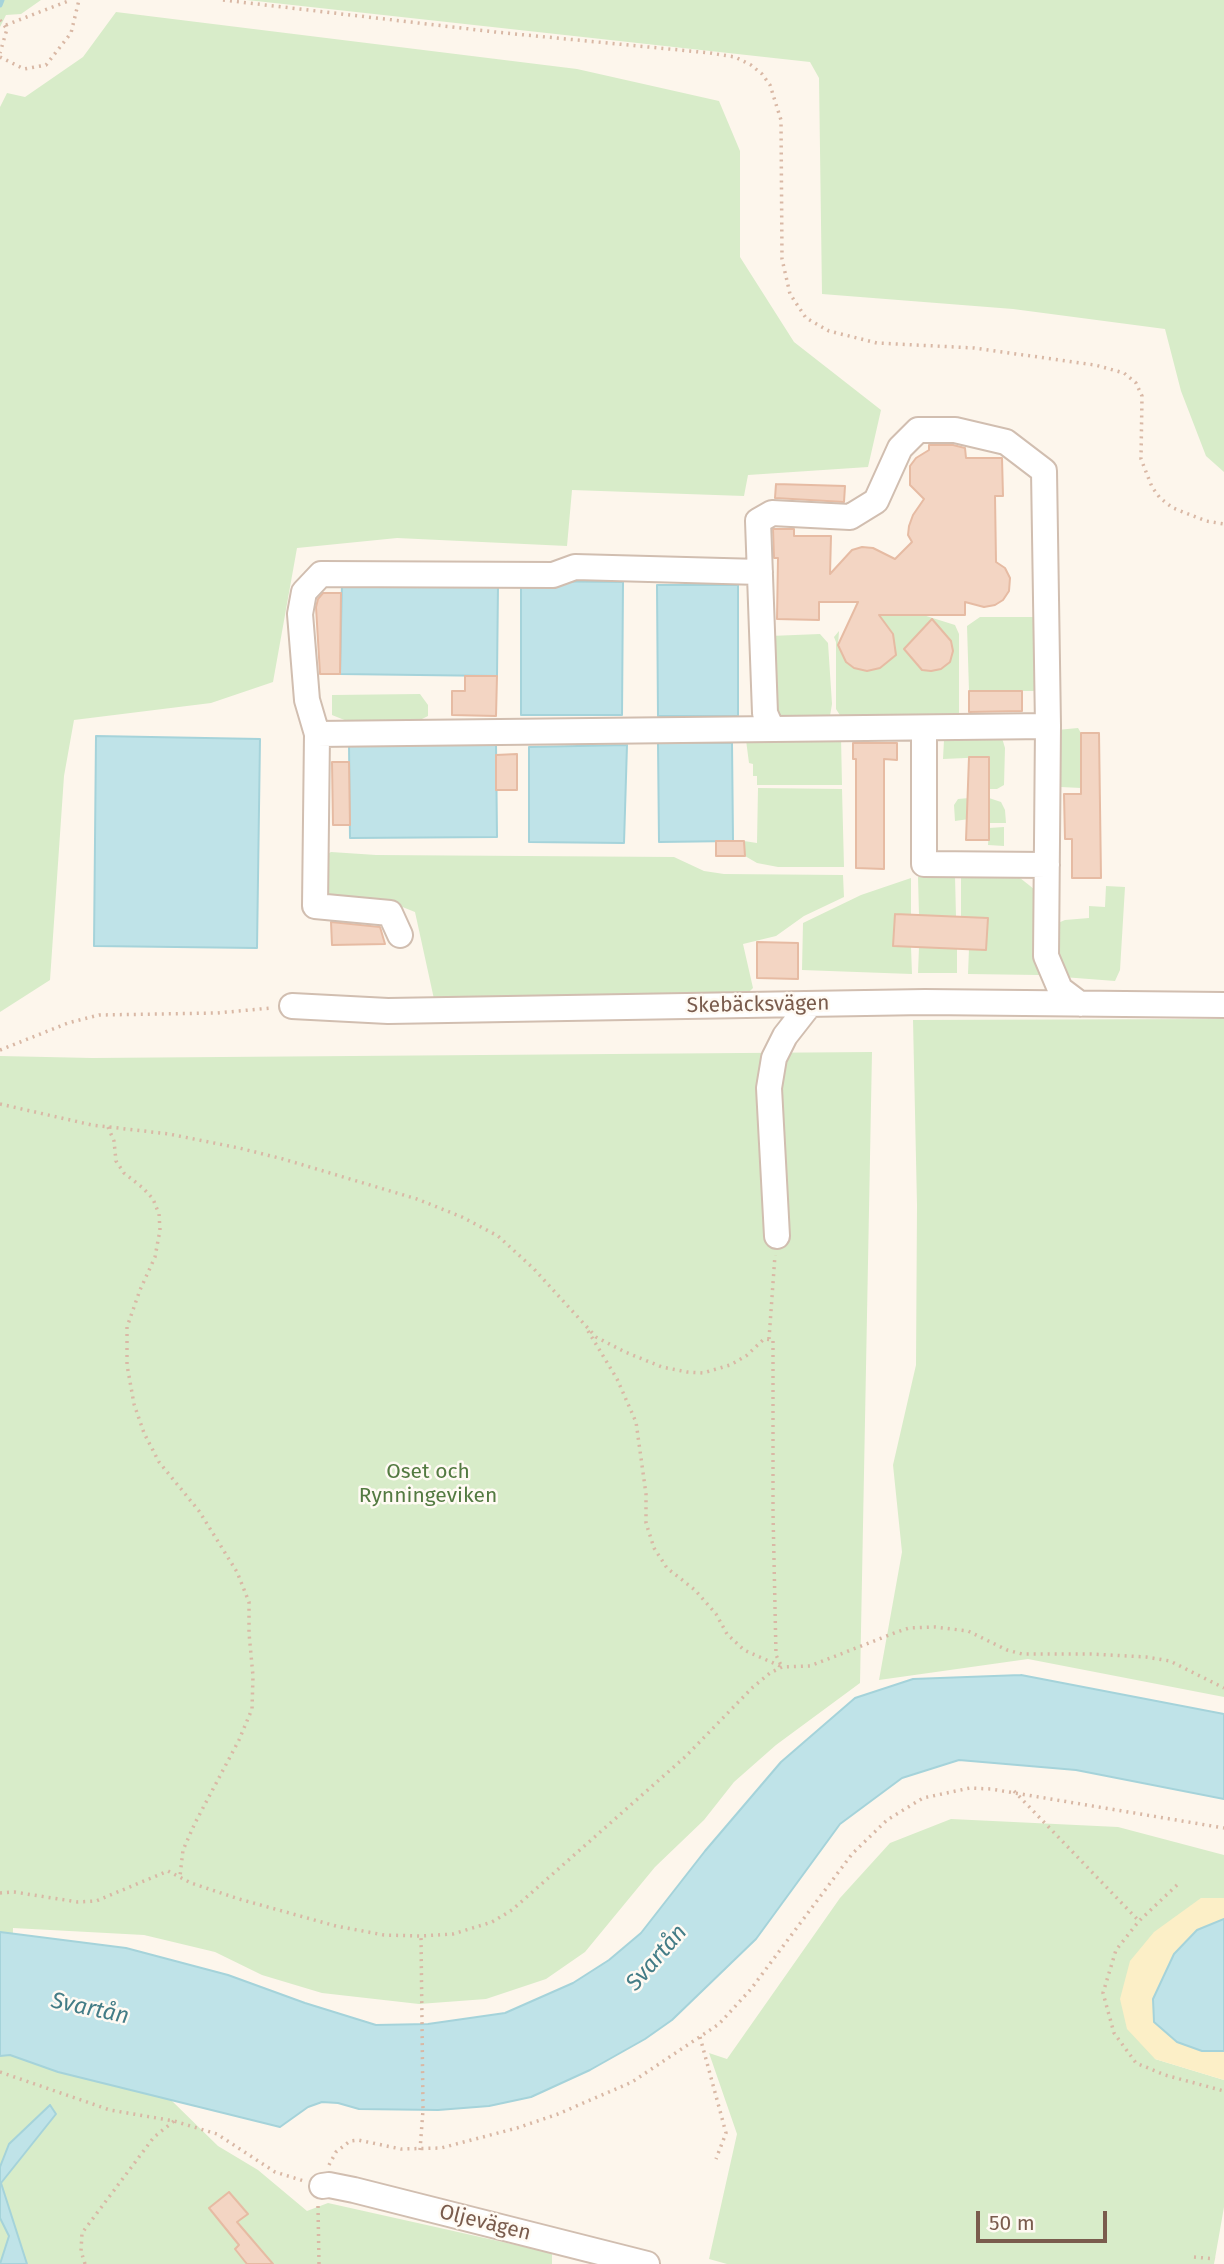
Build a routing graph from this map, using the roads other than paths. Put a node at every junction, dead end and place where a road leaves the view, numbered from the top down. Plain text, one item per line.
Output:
1 (760, 572) junction
2 (1048, 726) junction
3 (924, 728) junction
4 (772, 729) junction
5 (317, 734) junction
6 (1047, 865) junction
7 (400, 935) dead end
8 (810, 1004) junction
9 (1080, 1004) junction
10 (1224, 1004) edge
11 (292, 1006) road end
12 (777, 1236) road end
13 (322, 2186) road end
14 (648, 2264) edge

1 - 2 street
1 - 4 street
1 - 5 street
2 - 3 street
2 - 6 street
3 - 4 street
3 - 6 street
4 - 5 street
5 - 7 street
6 - 9 street
8 - 9 street, Skebäcksvägen
8 - 11 street, Skebäcksvägen
8 - 12 street
9 - 10 street, Skebäcksvägen
13 - 14 street, Oljevägen

